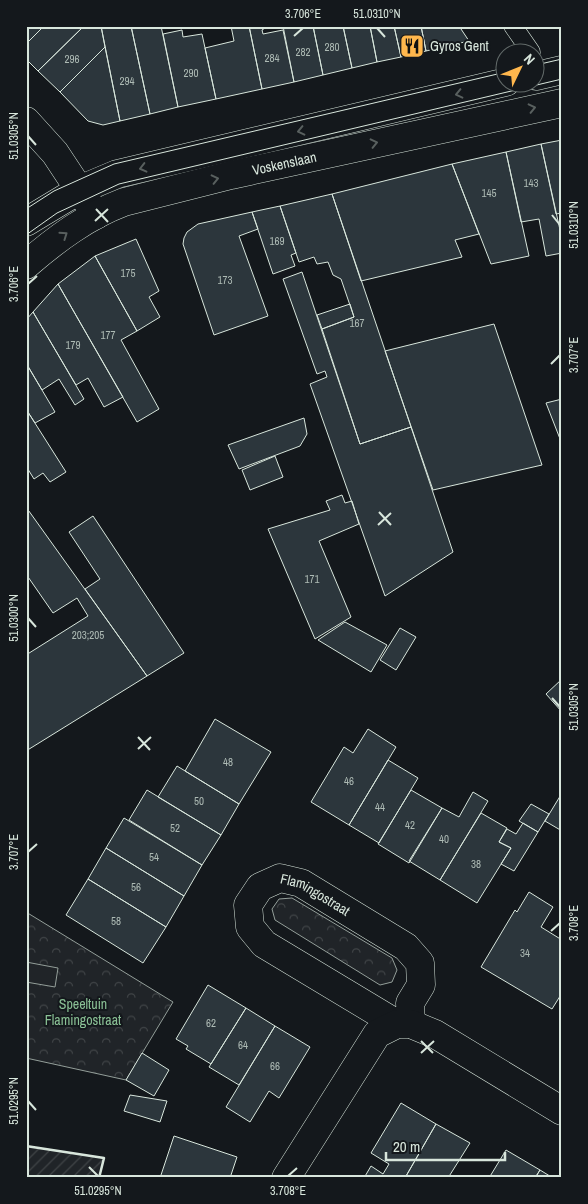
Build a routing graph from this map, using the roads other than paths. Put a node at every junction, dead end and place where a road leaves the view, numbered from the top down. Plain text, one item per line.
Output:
1 (513, 26) edge
2 (525, 42) edge
3 (496, 84) edge
4 (562, 103) edge
5 (26, 121) edge
6 (79, 190) junction
7 (96, 215) junction
8 (26, 222) edge
9 (26, 265) edge
10 (404, 1024) junction
11 (562, 1111) edge
12 (286, 1178) edge

1 - 2 lane
3 -> 6 street, Voskenslaan
7 -> 4 street, Voskenslaan
5 - 6 street
6 - 7 street
6 - 8 street, Voskenslaan
9 -> 7 street, Voskenslaan
10 - 10 street, Flamingostraat
10 - 11 street, Flamingostraat
10 - 12 street

